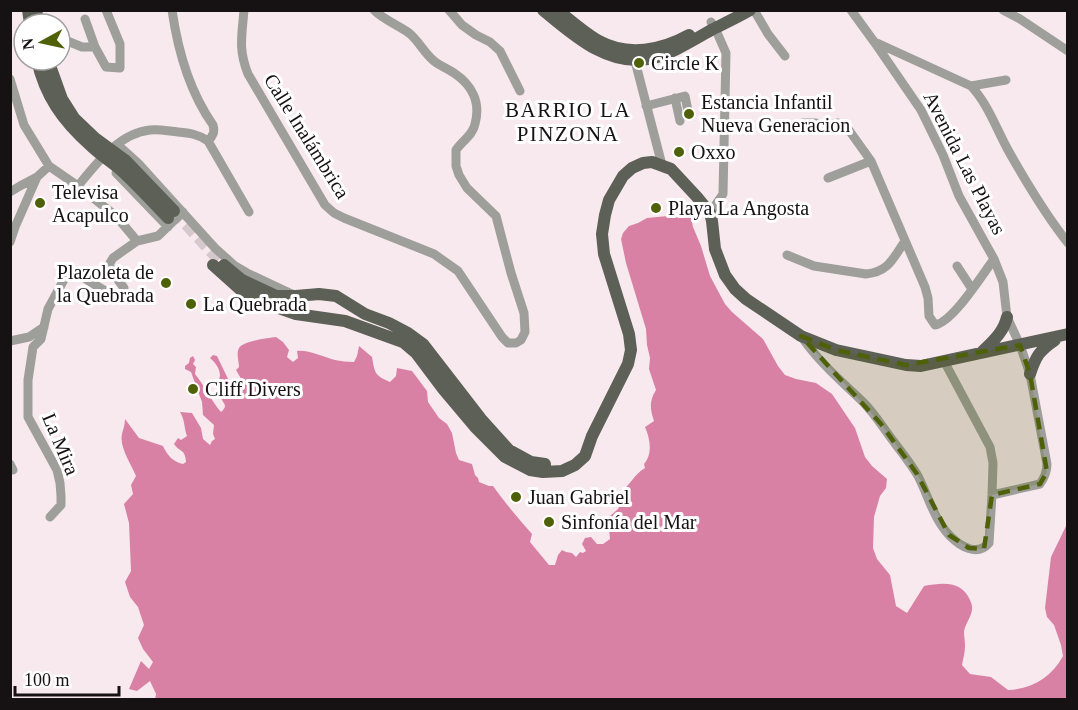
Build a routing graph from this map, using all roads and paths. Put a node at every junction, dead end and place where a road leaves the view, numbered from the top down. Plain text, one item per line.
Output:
1 (106, 10) edge
2 (172, 10) edge
3 (244, 10) edge
4 (374, 10) edge
5 (449, 10) edge
6 (543, 10) edge
7 (558, 10) edge
8 (732, 10) edge
9 (752, 10) edge
10 (851, 10) edge
11 (1003, 10) edge
12 (1026, 10) edge
13 (85, 19) dead end
14 (1020, 19) junction
15 (713, 25) junction
16 (72, 42) edge
17 (875, 43) junction
18 (95, 47) junction
19 (1068, 51) edge
20 (785, 56) dead end
21 (635, 61) junction
22 (41, 72) edge
23 (52, 72) edge
24 (10, 79) edge
25 (1006, 80) dead end
26 (971, 86) junction
27 (520, 91) dead end
28 (13, 96) edge
29 (675, 98) junction
30 (646, 106) junction
31 (688, 111) dead end
32 (680, 121) dead end
33 (803, 123) dead end
34 (208, 141) junction
35 (108, 152) junction
36 (871, 161) junction
37 (662, 165) junction
38 (49, 166) junction
39 (37, 177) junction
40 (828, 178) dead end
41 (78, 186) junction
42 (10, 192) edge
43 (249, 212) dead end
44 (710, 213) junction
45 (173, 217) junction
46 (137, 241) junction
47 (905, 241) junction
48 (10, 242) edge
49 (1068, 243) edge
50 (787, 255) dead end
51 (994, 259) junction
52 (957, 266) dead end
53 (972, 289) junction
54 (296, 296) junction
55 (1007, 317) junction
56 (44, 327) junction
57 (1064, 335) edge
58 (801, 336) junction
59 (10, 341) edge
60 (1020, 345) junction
61 (981, 353) junction
62 (944, 361) junction
63 (1030, 374) junction
64 (592, 436) junction
65 (992, 495) junction
66 (50, 517) dead end

1 - 18 street
2 - 34 street
3 - 4 street, Calle Inalámbrica
5 - 27 street
6 - 21 main road
7 - 15 main road
8 - 15 main road
9 - 15 main road
9 - 20 street
10 - 17 street, Avenida Las Playas
11 - 14 street
12 - 14 street
13 - 18 street
14 - 19 street
15 - 21 main road
15 - 44 street
16 - 18 street
17 - 26 street
17 - 51 street, Avenida Las Playas
21 - 30 street
22 - 35 main road
23 - 35 main road
24 - 28 street
25 - 26 street
26 - 49 street
28 - 38 street
29 - 30 street
29 - 31 street
29 - 32 street
30 - 37 street
33 - 36 street
34 - 35 street
34 - 43 street
35 - 41 street
35 - 45 main road
35 - 45 street
36 - 40 street
36 - 47 street
37 - 44 main road
37 - 64 main road
38 - 39 street
38 - 41 street
39 - 42 street
39 - 48 street
41 - 46 street
44 - 58 main road
45 - 46 street
45 - 54 street
46 - 56 street, La Mira
47 - 50 street
47 - 53 street
51 - 53 street
51 - 55 street, Avenida Las Playas
52 - 53 street
54 - 64 main road
54 - 64 main road
55 - 60 street, Avenida Las Playas
55 - 61 main road
56 - 59 street
56 - 66 street, La Mira
57 - 60 main road
57 - 63 main road
58 - 62 main road
58 - 65 street
60 - 61 main road
60 - 63 street, Avenida Las Playas
61 - 62 main road
62 - 65 street
63 - 65 street, Avenida Las Playas

